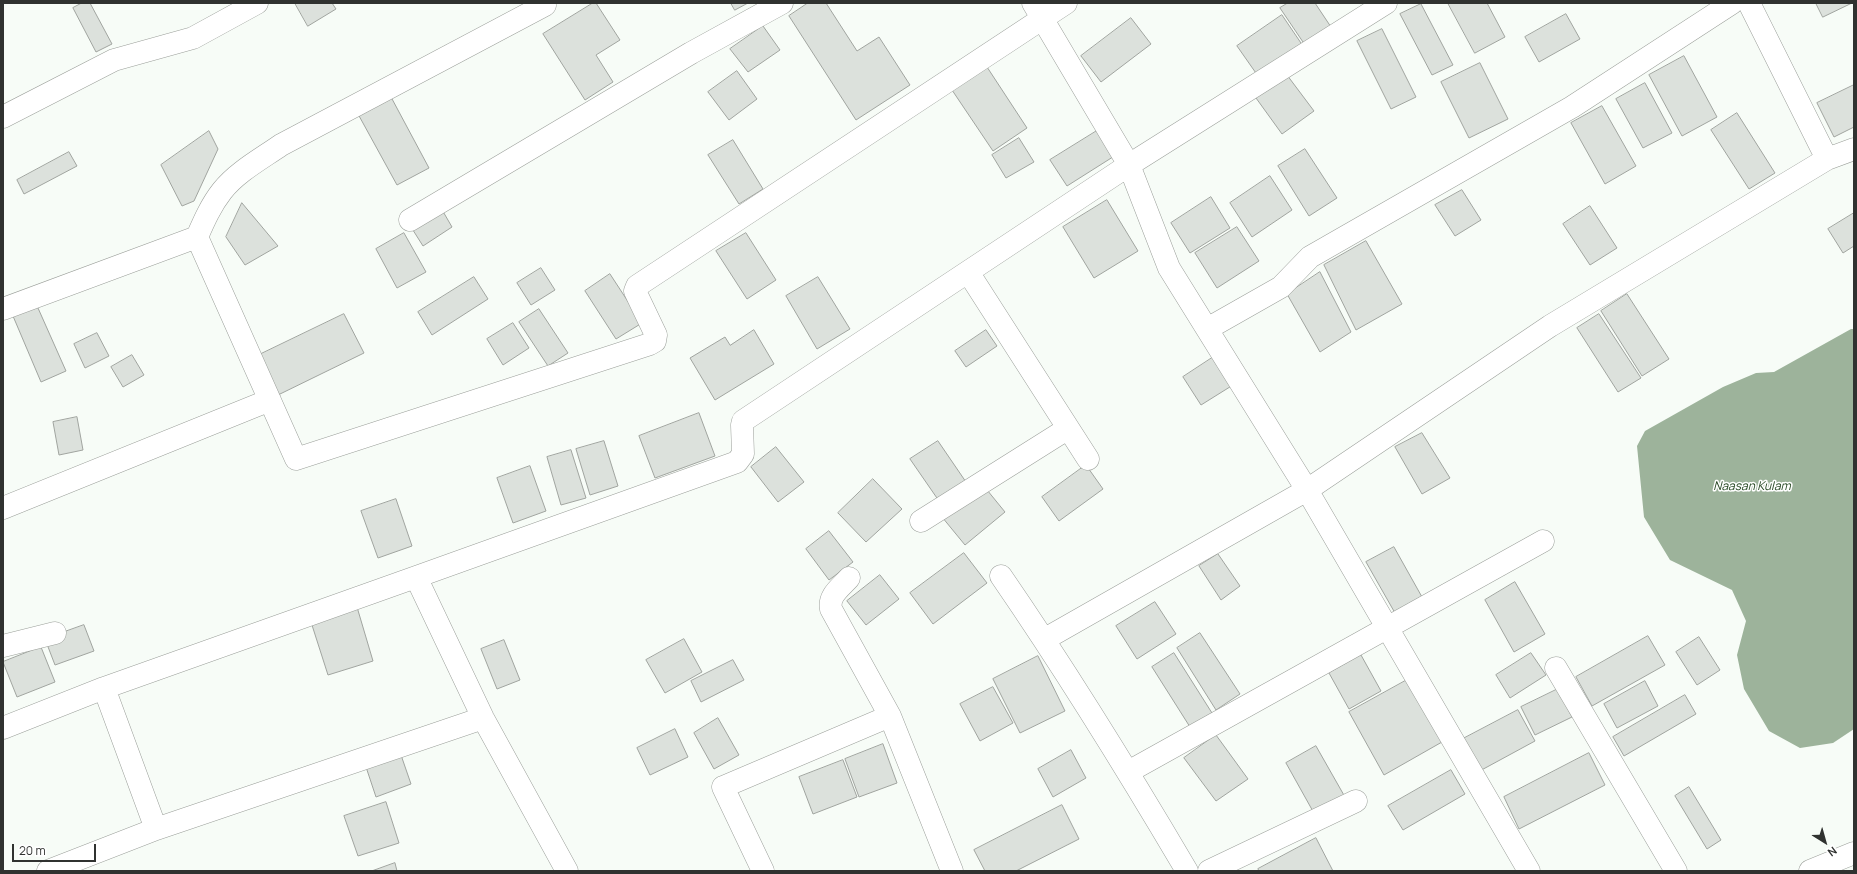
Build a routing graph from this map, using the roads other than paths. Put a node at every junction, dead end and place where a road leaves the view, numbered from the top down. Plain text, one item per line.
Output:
1 (257, 3) edge
2 (782, 3) edge
3 (1066, 3) edge
4 (1386, 3) edge
5 (1732, 3) edge
6 (1749, 3) edge
7 (546, 4) edge
8 (1038, 11) edge
9 (3, 117) edge
10 (1854, 149) edge
11 (1827, 159) junction
12 (1129, 165) junction
13 (410, 220) dead end
14 (197, 237) junction
15 (968, 272) junction
16 (3, 309) edge
17 (1206, 329) junction
18 (270, 400) junction
19 (1068, 429) junction
20 (1088, 459) dead end
21 (1307, 490) junction
22 (3, 508) edge
23 (921, 521) dead end
24 (1543, 541) dead end
25 (1001, 576) dead end
26 (416, 577) junction
27 (849, 578) dead end
28 (1387, 629) junction
29 (55, 633) dead end
30 (1044, 639) junction
31 (3, 646) edge
32 (1556, 668) dead end
33 (104, 688) junction
34 (890, 716) junction
35 (483, 718) junction
36 (3, 728) edge
37 (1128, 772) junction
38 (1356, 801) dead end
39 (156, 829) junction
40 (1854, 853) edge
41 (1818, 869) edge
42 (48, 871) edge
43 (567, 871) edge
44 (763, 871) edge
45 (952, 871) edge
46 (1187, 871) edge
47 (1209, 871) edge
48 (1529, 871) edge
49 (1676, 871) edge

1 - 9 street
2 - 13 street
3 - 8 street
4 - 12 street
5 - 17 street
6 - 11 street
7 - 14 street
8 - 12 street
8 - 18 street
10 - 11 street
11 - 21 street
12 - 15 street
12 - 17 street
14 - 16 street
14 - 18 street
15 - 19 street
15 - 26 street
17 - 21 street
18 - 22 street
19 - 20 street
19 - 23 street
21 - 28 street
21 - 30 street
24 - 28 street
25 - 30 street
26 - 33 street
26 - 35 street
27 - 34 street
28 - 37 street
28 - 48 street
29 - 31 street
30 - 37 street
32 - 49 street
33 - 36 street
33 - 39 street
34 - 44 street
34 - 45 street
35 - 39 street
35 - 43 street
37 - 46 street
38 - 47 street
39 - 42 street
40 - 41 street

